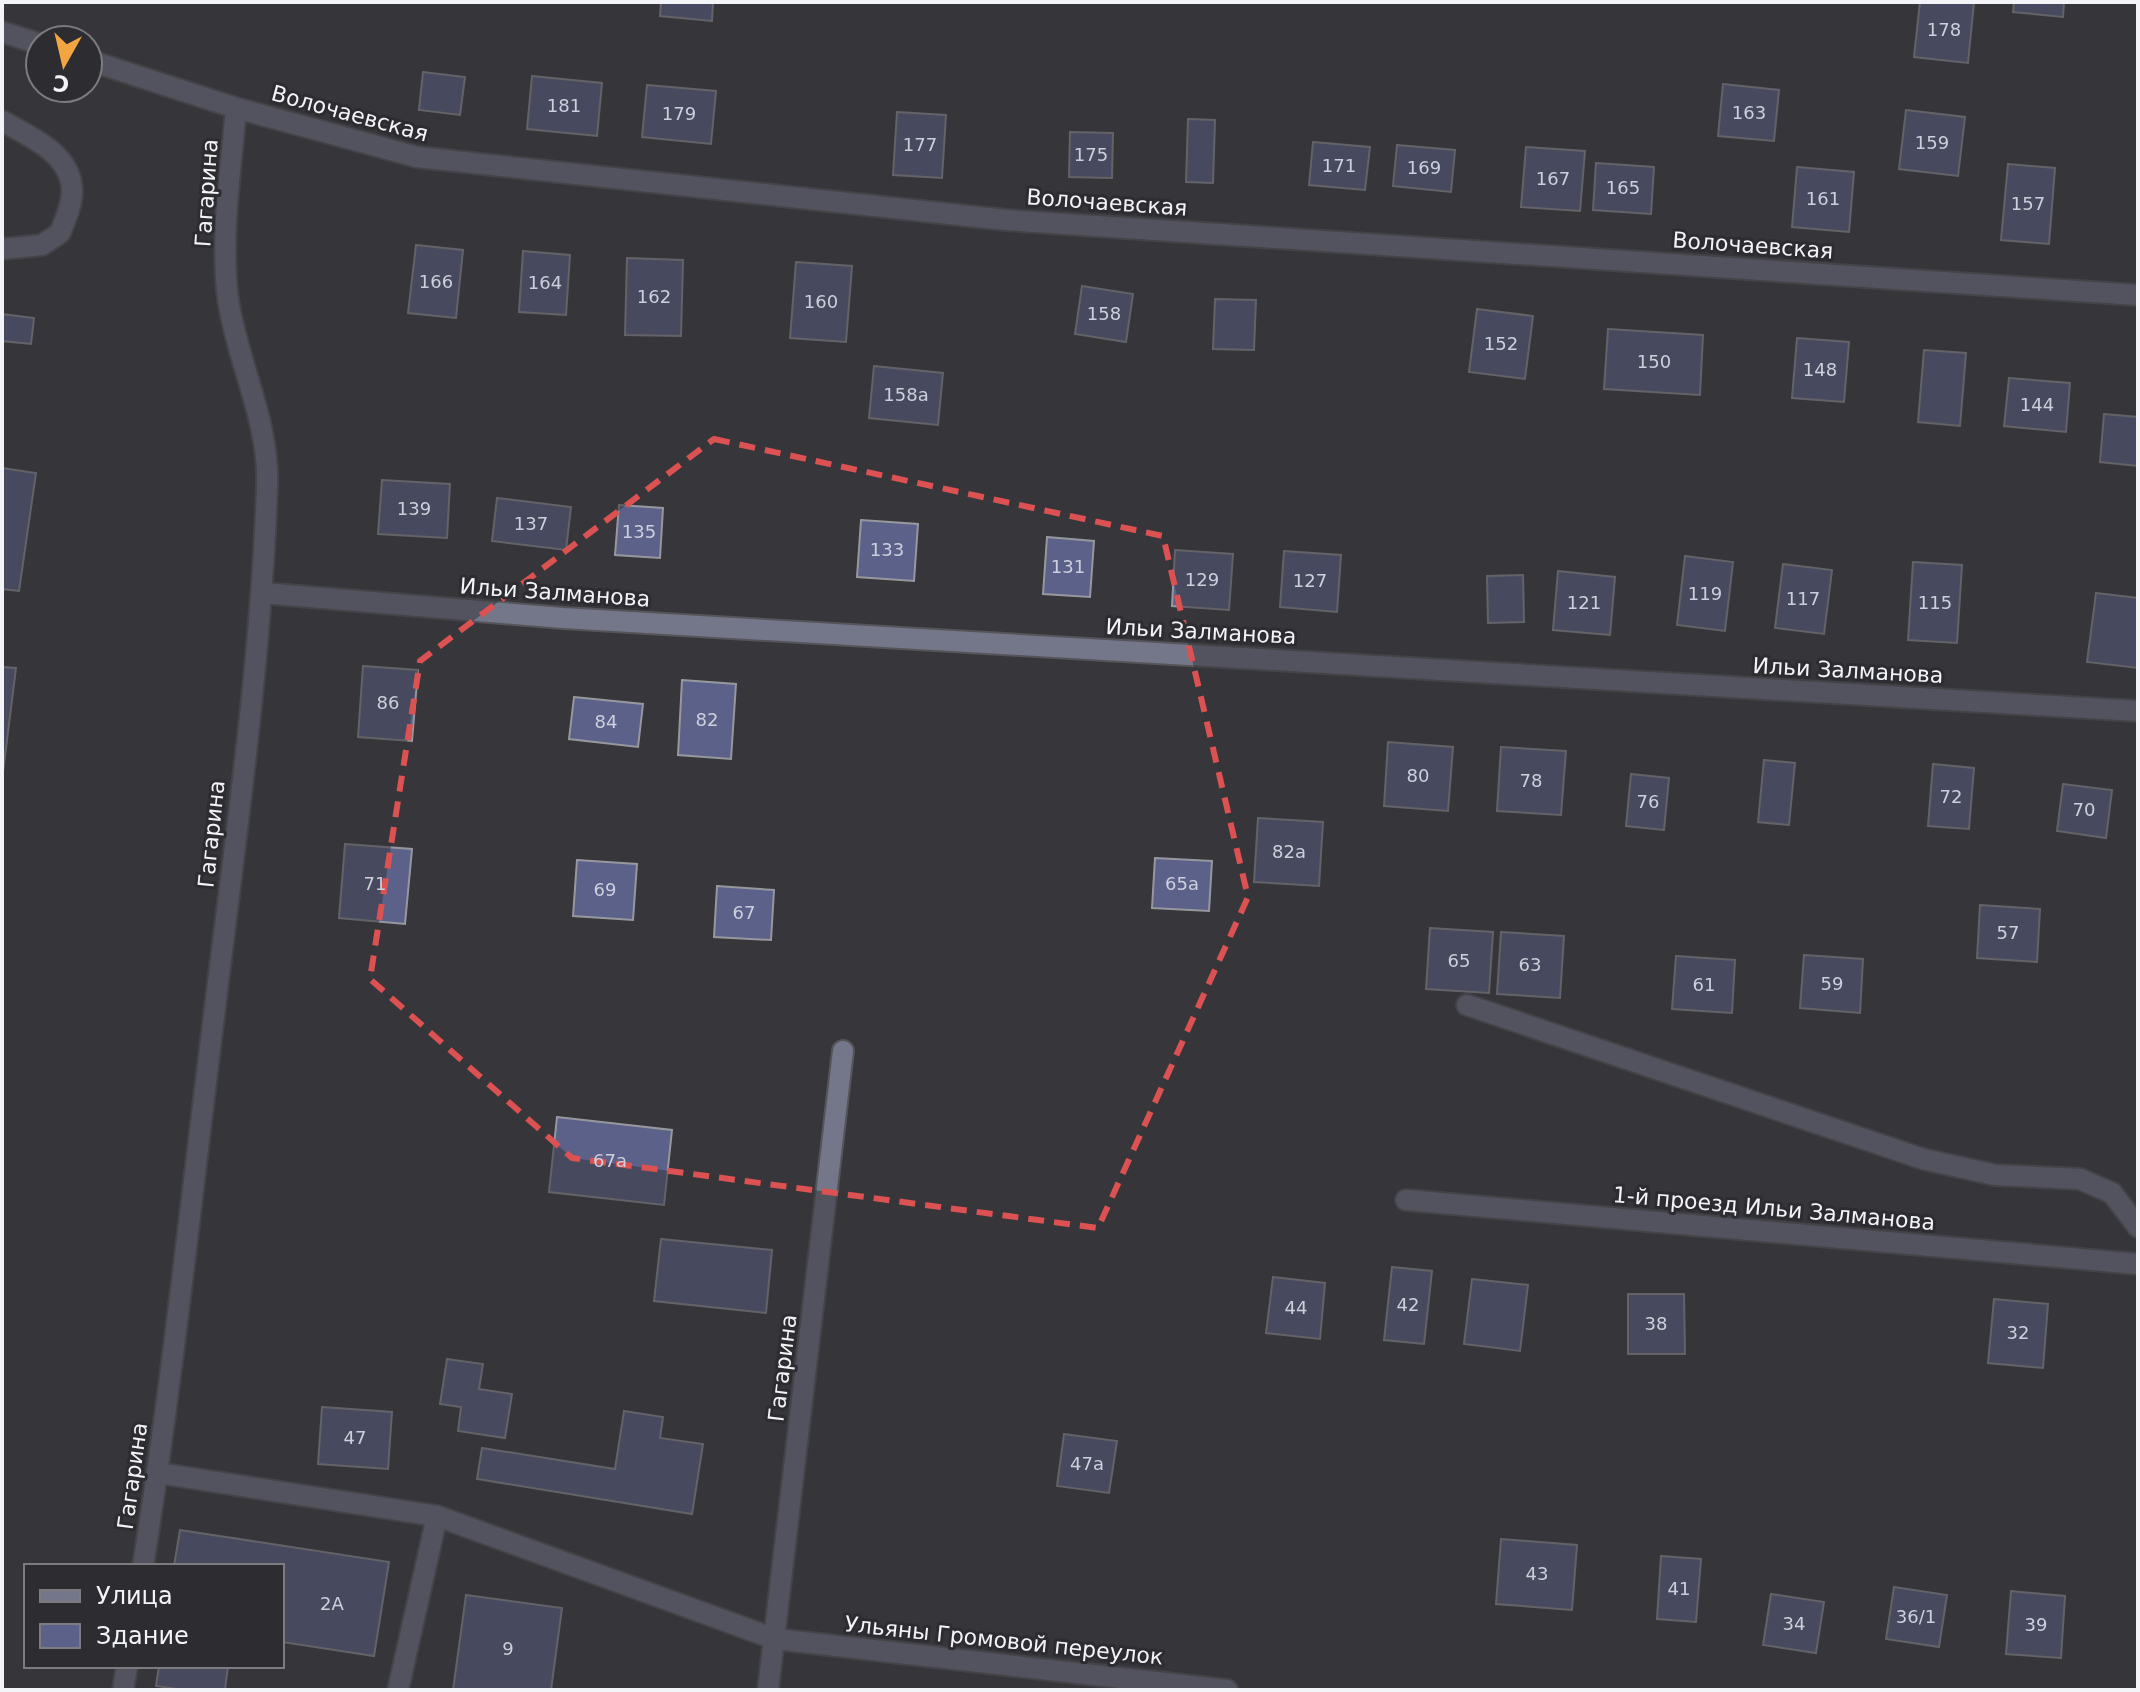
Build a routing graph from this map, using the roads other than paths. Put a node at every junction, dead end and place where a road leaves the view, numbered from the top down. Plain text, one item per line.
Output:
1 (2, 32) edge
2 (24, 39) edge
3 (104, 65) edge
4 (236, 108) junction
5 (2, 121) edge
6 (2, 249) edge
7 (2138, 295) edge
8 (262, 593) junction
9 (2138, 711) edge
10 (1467, 1005) dead end
11 (843, 1051) dead end
12 (1406, 1200) dead end
13 (2138, 1227) edge
14 (2138, 1264) edge
15 (158, 1473) junction
16 (437, 1516) junction
17 (143, 1564) edge
18 (775, 1639) junction
19 (127, 1668) edge
20 (1176, 1686) edge
21 (123, 1690) edge
22 (398, 1690) edge
23 (768, 1690) edge
24 (1227, 1690) edge

1 - 2 street
3 - 4 street, Волочаевская
4 - 7 street, Волочаевская
4 - 8 street, Гагарина
5 - 6 street
8 - 9 street, Ильи Залманова
8 - 15 street, Гагарина
10 - 13 street
11 - 18 street, Гагарина
12 - 14 street, 1-й проезд Ильи Залманова
15 - 16 street, Ульяны Громовой переулок
15 - 17 street, Гагарина
16 - 18 street, Ульяны Громовой переулок
16 - 22 street
18 - 20 street, Ульяны Громовой переулок
18 - 23 street, Гагарина
19 - 21 street
20 - 24 street, Ульяны Громовой переулок

